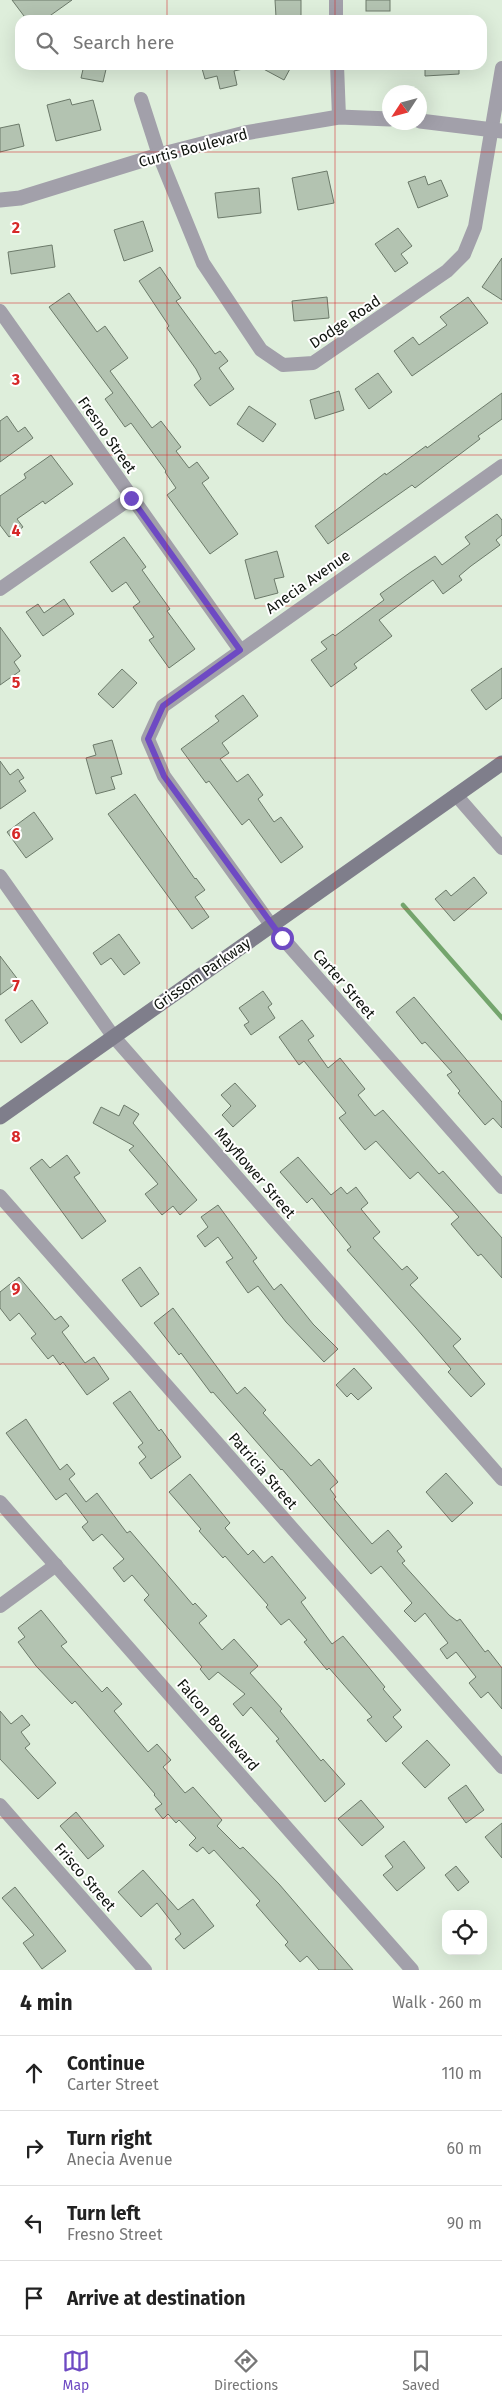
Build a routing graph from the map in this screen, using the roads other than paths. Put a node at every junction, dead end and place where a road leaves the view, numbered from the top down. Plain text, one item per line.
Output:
1 (336, 0) edge
2 (336, 15) edge
3 (502, 68) edge
4 (337, 70) edge
5 (140, 99) dead end
6 (339, 117) junction
7 (382, 119) edge
8 (427, 122) edge
9 (497, 129) edge
10 (159, 156) junction
11 (0, 200) edge
12 (0, 311) edge
13 (502, 466) edge
14 (131, 498) junction
15 (0, 589) edge
16 (240, 650) junction
17 (148, 739) joint
18 (502, 763) edge
19 (456, 796) junction
20 (502, 848) edge
21 (0, 876) edge
22 (270, 925) junction
23 (113, 1036) junction
24 (0, 1117) edge
25 (502, 1187) edge
26 (0, 1196) edge
27 (502, 1479) edge
28 (0, 1502) edge
29 (56, 1564) junction
30 (0, 1606) edge
31 (502, 1767) edge
32 (0, 1805) edge
33 (145, 1970) edge
34 (412, 1970) edge

1 - 2 street
3 - 9 street, Dodge Road
4 - 6 street
5 - 10 street, Dodge Road
6 - 7 street, Curtis Boulevard
6 - 10 street, Curtis Boulevard
8 - 9 street
9 - 10 street, Dodge Road
10 - 11 street, Curtis Boulevard
12 - 14 street, Fresno Street
13 - 16 street, Anecia Avenue
14 - 15 street
14 - 16 street, Fresno Street
16 - 17 street, Anecia Avenue
17 - 22 street, Carter Street
18 - 19 main road, Grissom Parkway
19 - 20 street
19 - 22 main road, Grissom Parkway
21 - 23 street, Mayflower Street
22 - 23 main road, Grissom Parkway
22 - 25 street, Carter Street
23 - 24 main road, Grissom Parkway
23 - 27 street, Mayflower Street
26 - 31 street, Patricia Street
28 - 29 street, Falcon Boulevard
29 - 30 street
29 - 34 street, Falcon Boulevard
32 - 33 street, Frisco Street

